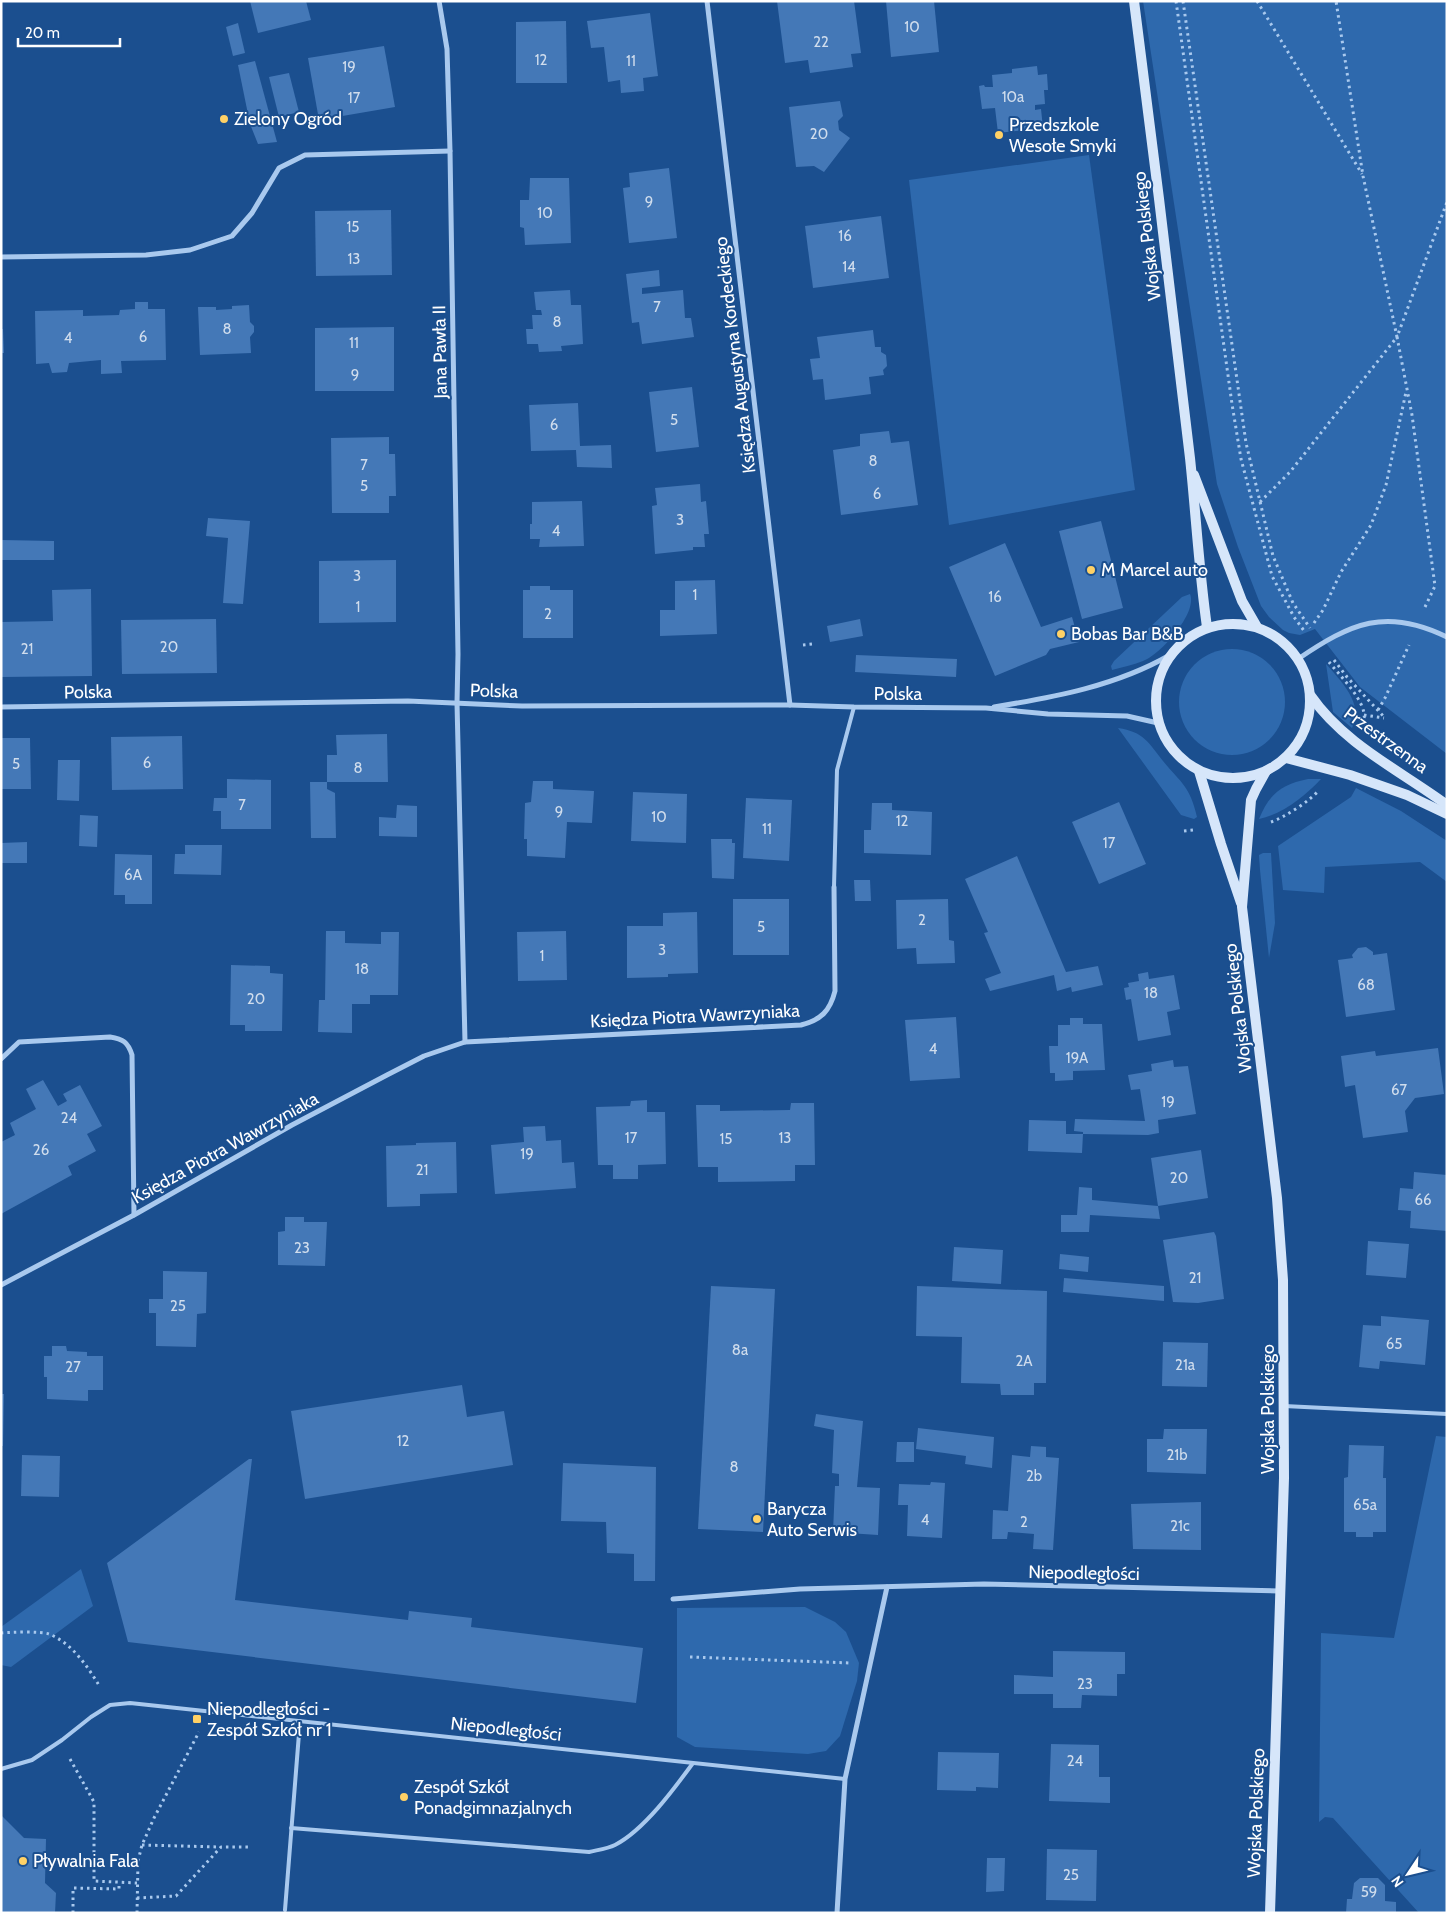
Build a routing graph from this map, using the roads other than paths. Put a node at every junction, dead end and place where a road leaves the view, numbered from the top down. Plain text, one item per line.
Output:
1 (439, 1) edge
2 (707, 1) edge
3 (1134, 1) edge
4 (450, 152) junction
5 (1, 257) edge
6 (1191, 468) junction
7 (1207, 627) junction
8 (1257, 627) junction
9 (1447, 637) edge
10 (1170, 655) junction
11 (1298, 659) junction
12 (1311, 696) junction
13 (457, 704) junction
14 (790, 705) junction
15 (1, 707) edge
16 (854, 708) junction
17 (986, 708) junction
18 (1158, 722) junction
19 (1286, 758) junction
20 (1199, 771) junction
21 (1266, 771) junction
22 (1447, 805) edge
23 (1447, 814) edge
24 (834, 887) joint
25 (1242, 907) junction
26 (464, 1042) junction
27 (1, 1059) edge
28 (134, 1215) junction
29 (1, 1285) edge
30 (1284, 1406) junction
31 (1447, 1414) edge
32 (887, 1587) junction
33 (1279, 1592) junction
34 (673, 1598) dead end
35 (300, 1721) junction
36 (693, 1763) junction
37 (1, 1770) edge
38 (845, 1779) junction
39 (291, 1828) junction
40 (285, 1910) dead end
41 (837, 1913) edge
42 (1270, 1913) edge

1 - 4 street, Jana Pawła II
2 - 14 street, Księdza Augustyna Kordeckiego
3 - 6 street, Wojska Polskiego
4 - 5 street
4 - 13 street, Jana Pawła II
6 - 7 street, Wojska Polskiego
6 - 8 street, Wojska Polskiego
7 - 8 street
7 - 10 street
8 - 11 street
9 - 11 street
10 - 17 street, Polska
10 - 18 street
11 - 12 street
12 - 19 street
12 - 22 street, Przestrzenna
13 - 14 street, Polska
13 - 15 street, Polska
13 - 26 street
14 - 16 street, Polska
16 - 17 street, Polska
16 - 24 lane
17 - 18 street, Polska
18 - 20 street
19 - 21 street
19 - 23 street, Przestrzenna
20 - 21 street
20 - 25 street, Wojska Polskiego
21 - 25 street, Wojska Polskiego
24 - 26 street, Księdza Piotra Wawrzyniaka
25 - 30 street, Wojska Polskiego
26 - 28 street, Księdza Piotra Wawrzyniaka
27 - 28 street
28 - 29 street, Księdza Piotra Wawrzyniaka
30 - 31 lane
30 - 33 street, Wojska Polskiego
32 - 33 street, Niepodległości
32 - 34 street, Niepodległości
32 - 38 street
33 - 42 street, Wojska Polskiego
35 - 36 lane, Niepodległości
35 - 37 lane, Niepodległości
35 - 39 lane
36 - 38 lane, Niepodległości
36 - 39 lane
38 - 41 street
39 - 40 lane

